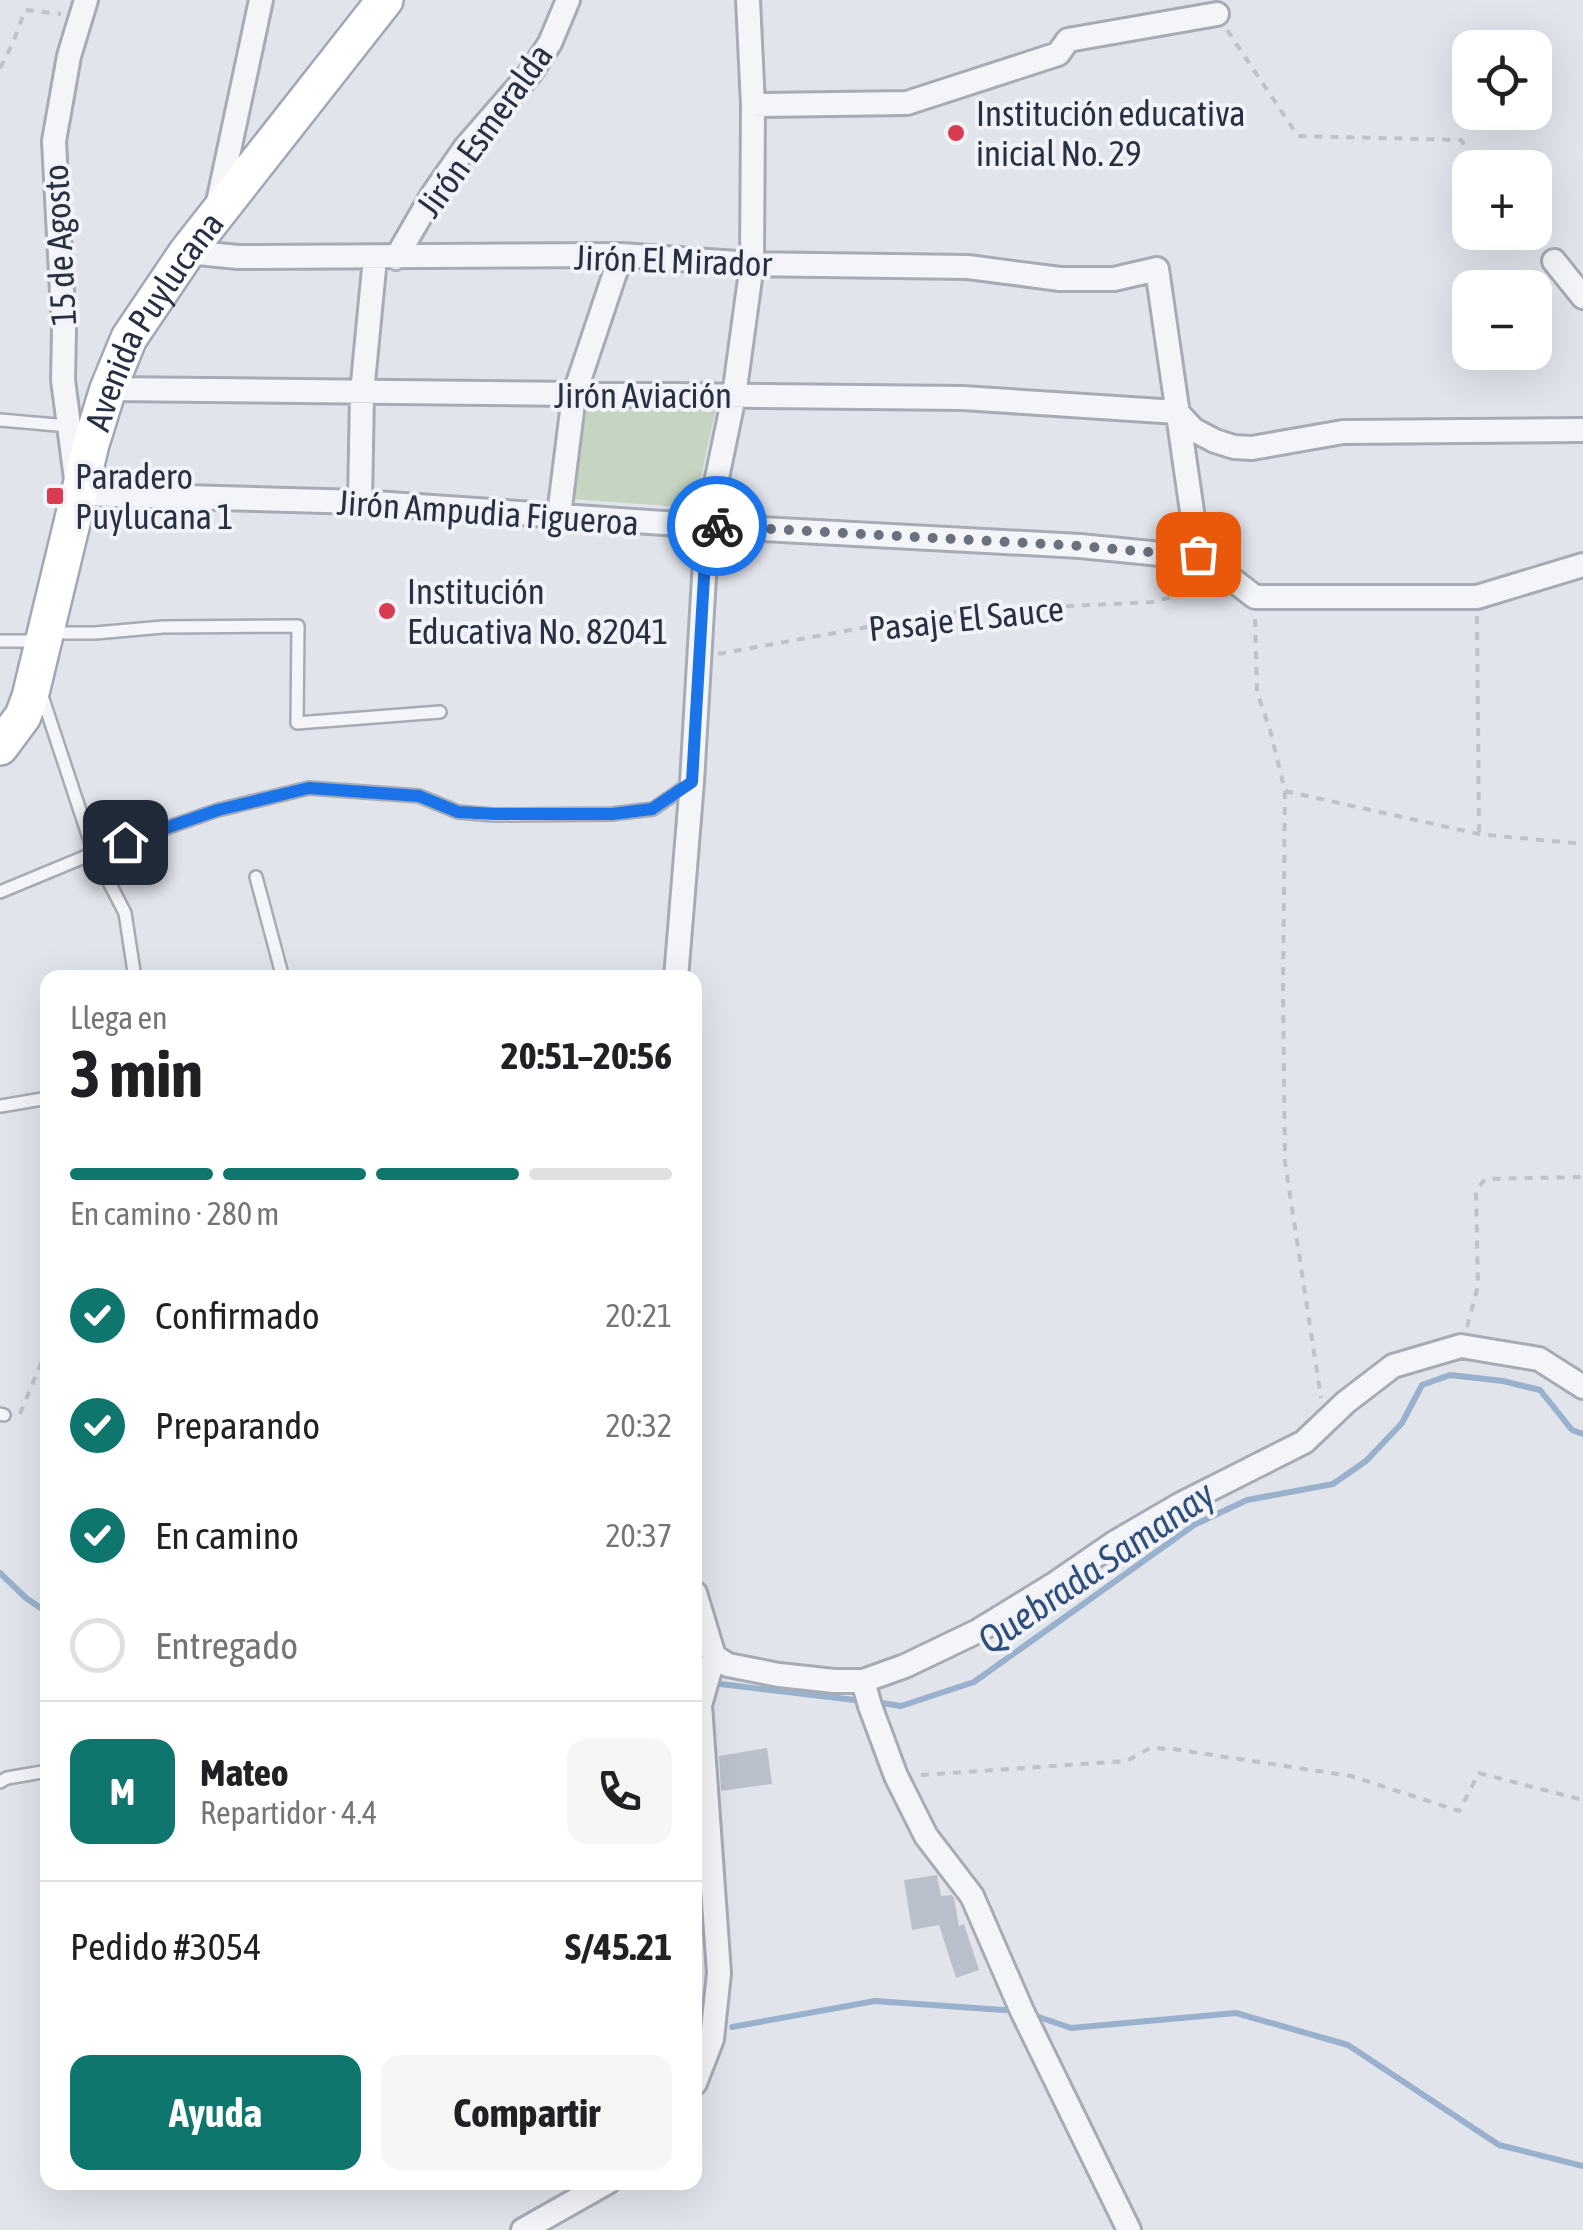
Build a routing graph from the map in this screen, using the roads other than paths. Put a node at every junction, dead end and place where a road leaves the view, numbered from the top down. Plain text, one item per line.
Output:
1 (262, 0) edge
2 (385, 0) edge
3 (568, 0) edge
4 (748, 0) edge
5 (83, 8) edge
6 (1217, 14) road end
7 (753, 106) junction
8 (214, 217) junction
9 (186, 252) junction
10 (621, 255) junction
11 (386, 258) junction
12 (1554, 261) dead end
13 (752, 264) junction
14 (1583, 297) edge
15 (108, 389) junction
16 (362, 393) junction
17 (574, 395) junction
18 (734, 396) junction
19 (1178, 412) junction
20 (0, 420) edge
21 (68, 426) junction
22 (1583, 430) edge
23 (78, 494) junction
24 (360, 502) junction
25 (559, 514) junction
26 (707, 526) junction
27 (1198, 554) junction
28 (1583, 565) edge
29 (45, 637) junction
30 (0, 641) edge
31 (35, 676) junction
32 (440, 712) dead end
33 (0, 746) edge
34 (692, 782) junction
35 (94, 853) junction
36 (256, 877) dead end
37 (0, 892) edge
38 (134, 970) edge
39 (281, 970) edge
40 (677, 970) edge
41 (40, 1099) edge
42 (1, 1106) edge
43 (1583, 1387) edge
44 (702, 1621) edge
45 (712, 1662) junction
46 (867, 1694) junction
47 (702, 1699) edge
48 (702, 1733) edge
49 (40, 1772) edge
50 (0, 1782) edge
51 (702, 2065) edge
52 (594, 2190) edge
53 (523, 2230) edge
54 (1128, 2230) edge

1 - 8 street
2 - 8 main road, Avenida Puylucana
3 - 11 street, Jirón Esmeralda
4 - 7 street
5 - 21 street, 15 de Agosto
6 - 7 street
7 - 13 street
8 - 9 main road, Avenida Puylucana
9 - 11 street, Jirón El Mirador
9 - 15 main road, Avenida Puylucana
10 - 11 street, Jirón El Mirador
10 - 13 street, Jirón El Mirador
10 - 17 street
11 - 16 street, Jirón Esmeralda
12 - 14 street
13 - 18 street
13 - 19 street, Jirón El Mirador
15 - 16 street, Jirón Aviación
15 - 23 main road, Avenida Puylucana
16 - 17 street, Jirón Aviación
16 - 24 street, Jirón Esmeralda
17 - 18 street, Jirón Aviación
17 - 25 street
18 - 19 street, Jirón Aviación
18 - 26 street
19 - 22 street
19 - 27 street
20 - 21 lane
21 - 23 street, 15 de Agosto
23 - 24 street, Jirón Ampudia Figueroa
23 - 29 main road, Avenida Puylucana
24 - 25 street, Jirón Ampudia Figueroa
25 - 26 street, Jirón Ampudia Figueroa
26 - 27 street, Jirón Ampudia Figueroa
26 - 34 street
27 - 28 street
29 - 30 lane
29 - 31 main road, Avenida Puylucana
29 - 32 lane
31 - 33 main road, Avenida Puylucana
31 - 35 lane
34 - 35 lane
34 - 40 street
35 - 37 lane
35 - 38 lane
36 - 39 lane
41 - 42 lane
43 - 46 street
44 - 45 street
45 - 46 street
45 - 47 street
46 - 54 street
48 - 51 street
49 - 50 lane
52 - 53 street

